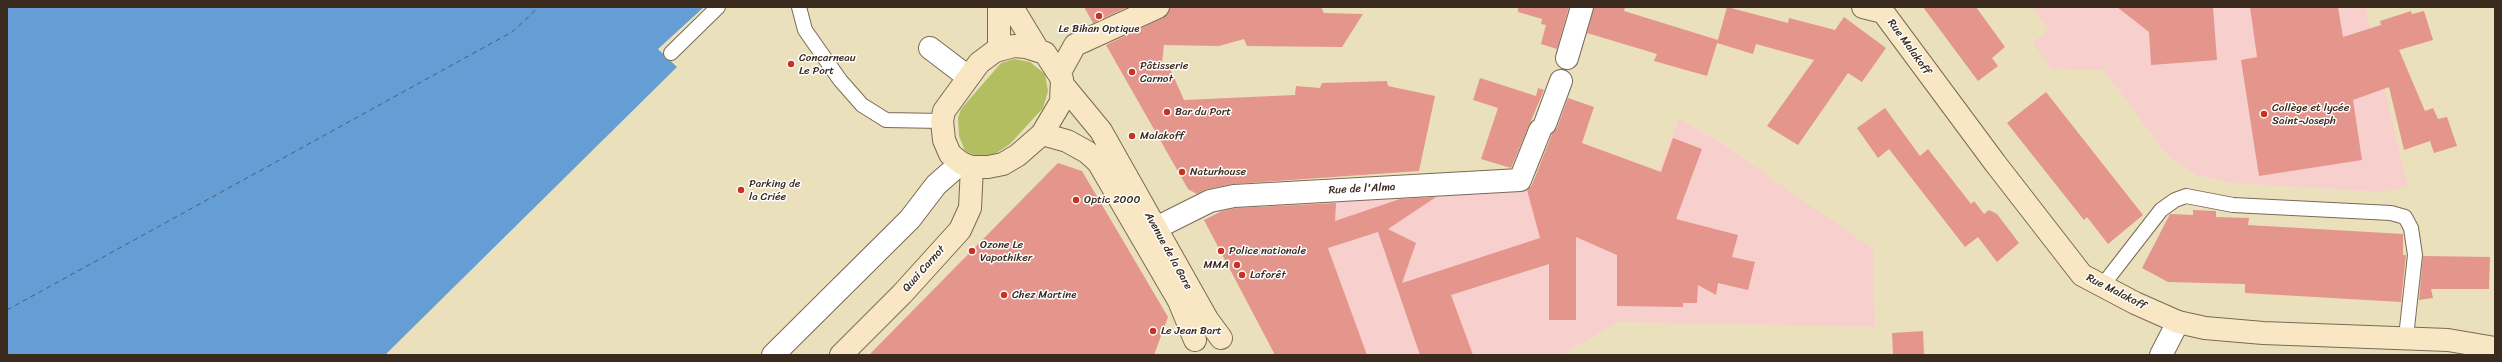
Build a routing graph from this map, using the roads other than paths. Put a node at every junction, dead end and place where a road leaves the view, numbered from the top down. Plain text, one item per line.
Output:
1 (718, 7) edge
2 (799, 7) edge
3 (999, 7) edge
4 (1012, 7) edge
5 (1158, 7) edge
6 (1582, 7) edge
7 (1876, 9) edge
8 (930, 48) dead end
9 (999, 50) junction
10 (1038, 50) junction
11 (671, 53) dead end
12 (1567, 58) dead end
13 (968, 77) junction
14 (1061, 80) junction
15 (1561, 81) dead end
16 (942, 121) junction
17 (1042, 134) junction
18 (966, 165) junction
19 (1156, 228) junction
20 (2102, 286) junction
21 (2178, 322) junction
22 (2406, 337) junction
23 (1222, 347) edge
24 (1194, 348) edge
25 (2495, 348) edge
26 (773, 355) edge
27 (842, 355) edge
28 (2161, 355) edge

1 - 11 lane
2 - 16 lane
3 - 9 main road
4 - 10 main road
5 - 14 main road
6 - 12 street
7 - 20 main road, Rue Malakoff
8 - 13 street
9 - 10 main road
9 - 13 main road
10 - 14 main road
13 - 16 main road
14 - 17 main road
14 - 19 main road, Avenue de la Gare
15 - 19 street, Rue de l'Alma
16 - 18 main road
17 - 18 main road
17 - 24 main road, Avenue de la Gare
18 - 26 street
18 - 27 main road, Quai Carnot
19 - 23 main road, Avenue de la Gare
20 - 21 main road, Rue Malakoff
20 - 22 lane
21 - 22 main road, Rue Malakoff
21 - 28 street
22 - 25 main road, Rue Malakoff
23 - 24 main road

